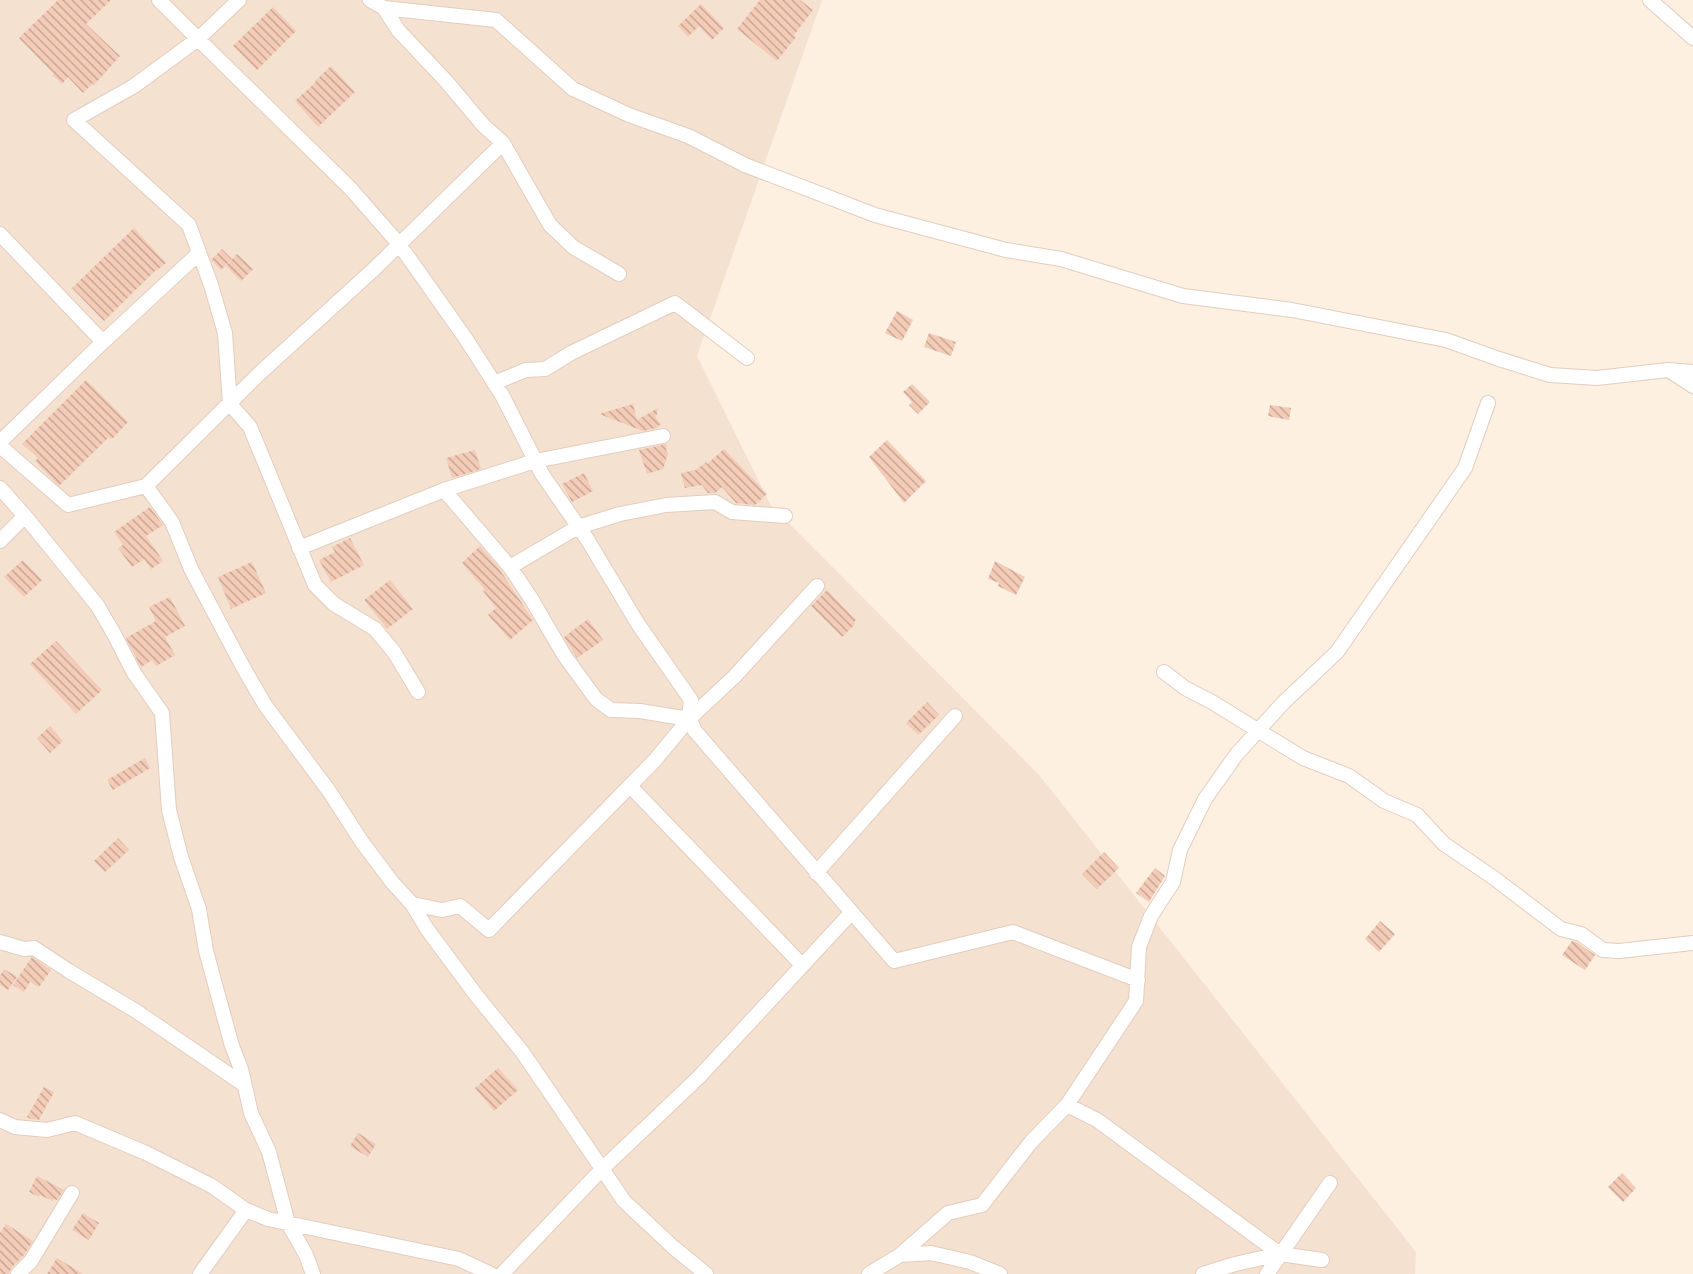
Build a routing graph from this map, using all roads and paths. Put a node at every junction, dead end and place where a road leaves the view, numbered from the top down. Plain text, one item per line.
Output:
1 (159, 0) edge
2 (239, 0) edge
3 (370, 0) edge
4 (1650, 0) edge
5 (384, 8) junction
6 (1693, 38) edge
7 (198, 39) junction
8 (503, 143) junction
9 (0, 234) edge
10 (399, 244) junction
11 (199, 253) junction
12 (619, 274) dead end
13 (103, 342) junction
14 (747, 358) dead end
15 (1668, 370) junction
16 (1693, 372) edge
17 (494, 383) junction
18 (1693, 386) edge
19 (230, 404) junction
20 (1488, 404) dead end
21 (663, 436) dead end
22 (0, 444) edge
23 (535, 461) junction
24 (146, 486) junction
25 (0, 488) edge
26 (444, 490) junction
27 (26, 516) junction
28 (784, 516) dead end
29 (578, 527) junction
30 (0, 541) edge
31 (299, 548) junction
32 (510, 567) junction
33 (817, 586) dead end
34 (1164, 672) dead end
35 (418, 692) dead end
36 (955, 716) dead end
37 (689, 719) junction
38 (1258, 730) junction
39 (630, 786) junction
40 (816, 873) junction
41 (412, 903) junction
42 (851, 913) junction
43 (0, 942) edge
44 (1693, 943) edge
45 (802, 965) junction
46 (1138, 980) junction
47 (243, 1084) junction
48 (1067, 1105) junction
49 (0, 1120) edge
50 (602, 1169) junction
51 (1330, 1183) dead end
52 (72, 1193) dead end
53 (246, 1210) junction
54 (288, 1223) junction
55 (1280, 1254) junction
56 (900, 1255) junction
57 (1322, 1260) dead end
58 (18, 1274) edge
59 (200, 1274) edge
60 (313, 1274) edge
61 (491, 1274) edge
62 (502, 1274) edge
63 (706, 1274) edge
64 (869, 1274) edge
65 (1000, 1274) edge
66 (1203, 1274) edge
67 (1267, 1274) edge

1 - 7 street
2 - 7 street
3 - 5 street
4 - 6 street
5 - 8 street
5 - 15 street
7 - 10 street
7 - 11 street
8 - 10 street
8 - 12 street
9 - 13 street
10 - 17 street
10 - 19 street
11 - 13 street
11 - 19 street
13 - 22 street
14 - 17 street
15 - 16 street
15 - 18 street
17 - 23 street
19 - 24 street
19 - 31 street
20 - 38 street
21 - 23 street
22 - 24 street
23 - 26 street
23 - 29 street
24 - 41 street
25 - 27 street
26 - 31 street
26 - 32 street
27 - 30 street
27 - 47 street
28 - 29 street
29 - 32 street
29 - 37 street
31 - 35 street
32 - 37 street
33 - 37 street
34 - 38 street
36 - 40 street
37 - 39 street
37 - 40 street
38 - 44 street
38 - 46 street
39 - 41 street
39 - 45 street
40 - 42 street
41 - 50 street
42 - 45 street
42 - 46 street
43 - 47 street
45 - 50 street
46 - 48 street
47 - 54 street
48 - 55 street
48 - 56 street
49 - 53 street
50 - 62 street
50 - 63 street
51 - 55 street
52 - 58 street
53 - 54 street
53 - 59 street
54 - 60 street
54 - 61 street
55 - 57 street
55 - 66 street
55 - 67 street
56 - 64 street
56 - 65 street

